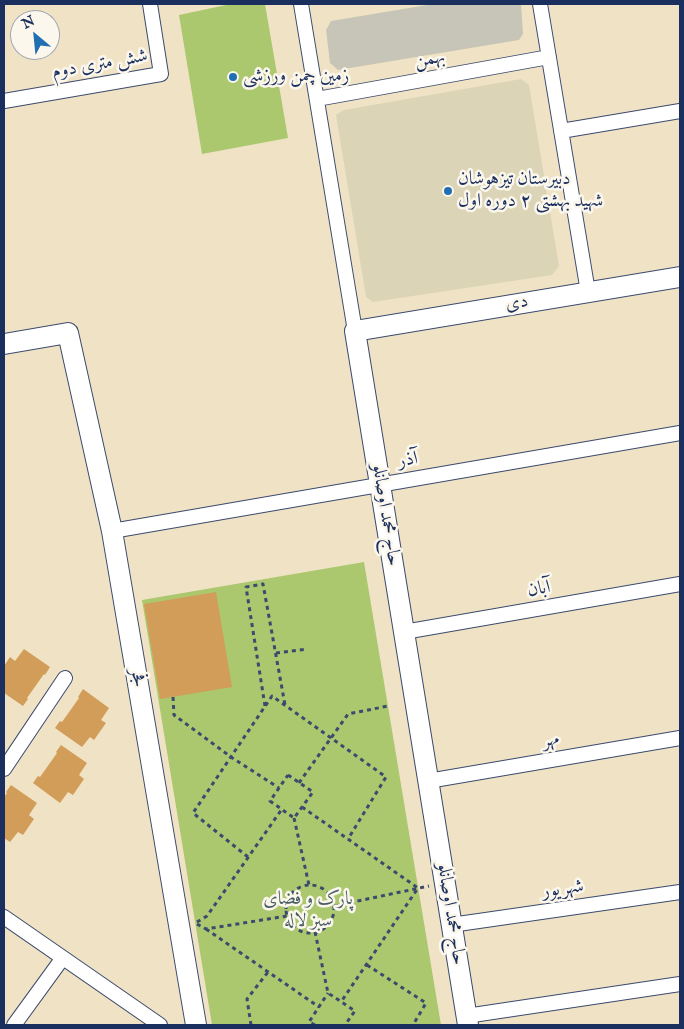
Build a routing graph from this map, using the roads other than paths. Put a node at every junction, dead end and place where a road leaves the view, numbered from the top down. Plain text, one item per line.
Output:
1 (150, 4) edge
2 (302, 4) edge
3 (540, 4) edge
4 (549, 57) junction
5 (317, 99) junction
6 (4, 101) edge
7 (680, 111) edge
8 (561, 131) junction
9 (680, 277) edge
10 (588, 292) junction
11 (355, 331) junction
12 (4, 344) edge
13 (680, 433) edge
14 (380, 485) junction
15 (112, 531) junction
16 (680, 584) edge
17 (404, 632) junction
18 (65, 678) dead end
19 (680, 738) edge
20 (4, 769) edge
21 (428, 781) junction
22 (680, 892) edge
23 (4, 918) edge
24 (451, 925) junction
25 (62, 959) junction
26 (680, 984) edge
27 (467, 1021) edge
28 (14, 1025) edge
29 (160, 1025) edge
30 (196, 1025) edge

1 - 6 street, شش متری دوم
2 - 5 street, حاج محمد اوصانلو
3 - 4 street
4 - 5 street, بهمن
4 - 8 street
5 - 11 street, حاج محمد اوصانلو
7 - 8 street
8 - 10 street
9 - 10 street, دی
10 - 11 street, دی
11 - 14 street, حاج محمد اوصانلو
12 - 15 street, فجر
13 - 14 street, آذر
14 - 15 street, آذر
14 - 17 street, حاج محمد اوصانلو
15 - 30 street, فجر
16 - 17 street, آبان
17 - 21 street, حاج محمد اوصانلو
18 - 20 street
19 - 21 street, مهر
21 - 24 street, حاج محمد اوصانلو
22 - 24 street, شهریور
23 - 25 street
24 - 27 street, حاج محمد اوصانلو
25 - 28 street
25 - 29 street
26 - 27 street

